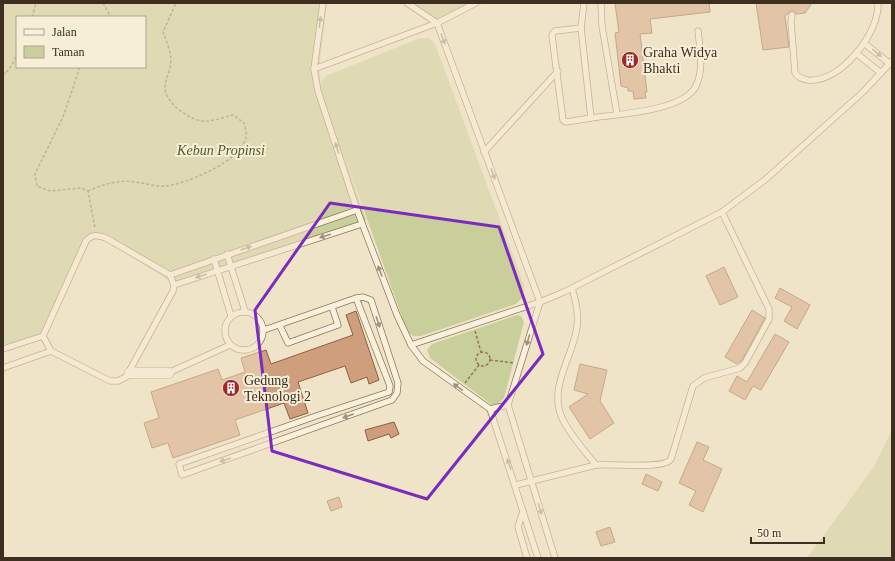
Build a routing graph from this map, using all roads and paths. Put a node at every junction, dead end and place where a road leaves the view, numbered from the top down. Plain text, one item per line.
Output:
1 (36, 3) edge
2 (103, 3) edge
3 (176, 3) edge
4 (323, 3) edge
5 (407, 3) edge
6 (476, 3) edge
7 (584, 3) edge
8 (601, 3) edge
9 (878, 3) edge
10 (792, 15) dead end
11 (32, 16) edge
12 (110, 16) edge
13 (437, 23) junction
14 (581, 28) junction
15 (698, 31) dead end
16 (864, 43) junction
17 (856, 53) junction
18 (16, 56) edge
19 (891, 63) edge
20 (80, 68) edge
21 (314, 69) junction
22 (558, 71) junction
23 (3, 72) edge
24 (882, 73) junction
25 (616, 114) junction
26 (591, 118) junction
27 (484, 152) junction
28 (88, 191) junction
29 (357, 210) junction
30 (722, 212) junction
31 (362, 224) junction
32 (97, 236) junction
33 (227, 254) junction
34 (214, 259) junction
35 (231, 266) junction
36 (218, 270) junction
37 (170, 275) junction
38 (174, 285) junction
39 (572, 288) junction
40 (356, 298) junction
41 (540, 302) junction
42 (332, 307) junction
43 (245, 311) junction
44 (231, 316) junction
45 (473, 324) junction
46 (280, 326) junction
47 (264, 330) junction
48 (43, 336) junction
49 (230, 344) junction
50 (411, 345) junction
51 (3, 349) edge
52 (51, 351) junction
53 (481, 352) junction
54 (490, 360) junction
55 (520, 364) junction
56 (479, 366) junction
57 (3, 368) edge
58 (130, 373) junction
59 (168, 373) joint
60 (398, 383) junction
61 (390, 386) junction
62 (461, 389) junction
63 (508, 405) junction
64 (490, 409) junction
65 (319, 415) junction
66 (289, 425) junction
67 (322, 426) junction
68 (264, 435) junction
69 (292, 436) junction
70 (234, 445) junction
71 (268, 445) junction
72 (238, 455) junction
73 (202, 457) junction
74 (596, 465) junction
75 (205, 467) junction
76 (531, 481) junction
77 (516, 485) junction
78 (523, 511) junction
79 (527, 558) edge
80 (538, 558) edge
81 (555, 558) edge

1 - 11 path
2 - 12 path
3 - 28 path
21 -> 4 lane
5 - 13 lane
6 - 13 lane
7 - 14 lane
8 - 25 lane
9 - 16 lane
10 - 17 lane
13 - 21 lane
13 -> 27 lane
14 - 22 lane
14 - 26 lane
15 - 25 lane
16 - 17 lane
16 -> 19 lane
17 - 24 lane
18 - 23 path
19 - 24 lane
20 - 28 path
29 -> 21 lane
22 - 26 lane
22 - 27 lane
24 - 30 lane
25 - 26 lane
27 -> 41 lane
28 - 32 path
29 - 31 lane
33 -> 29 lane
30 - 39 lane
30 - 74 lane
31 -> 35 lane
50 -> 31 lane
32 - 37 lane
32 - 48 lane
33 - 34 lane
33 - 35 lane
34 - 36 lane
34 - 37 lane
35 - 36 lane
35 - 43 lane
36 -> 38 lane
36 - 44 lane
37 - 38 lane
38 - 58 lane
39 - 41 lane
39 - 74 lane
40 - 42 lane
40 -> 60 lane
40 - 61 lane
41 - 45 lane
41 -> 55 lane
42 - 46 lane
42 - 46 lane
43 - 44 lane
43 - 47 lane
44 - 49 lane
45 - 50 lane
45 - 53 path
46 - 47 lane
47 - 49 lane
48 - 51 lane
48 - 52 lane
49 - 59 lane
62 -> 50 lane
52 - 57 lane
52 - 58 lane
53 - 54 path
53 - 56 path
54 - 55 path
54 - 56 path
55 - 63 lane
56 - 62 path
58 - 59 street
60 - 61 lane
60 -> 67 lane
61 - 65 lane
62 - 64 lane
63 - 64 lane
63 - 76 lane
77 -> 64 lane
65 - 66 lane
65 - 67 lane
66 - 68 lane
66 - 69 lane
67 - 69 lane
68 - 70 lane
68 - 71 lane
69 - 71 lane
70 - 72 lane
70 - 73 lane
71 - 72 lane
72 -> 75 lane
73 - 75 lane
73 - 75 lane
74 - 76 lane
76 - 77 lane
76 -> 81 lane
77 - 78 lane
78 - 79 lane
78 - 80 lane

